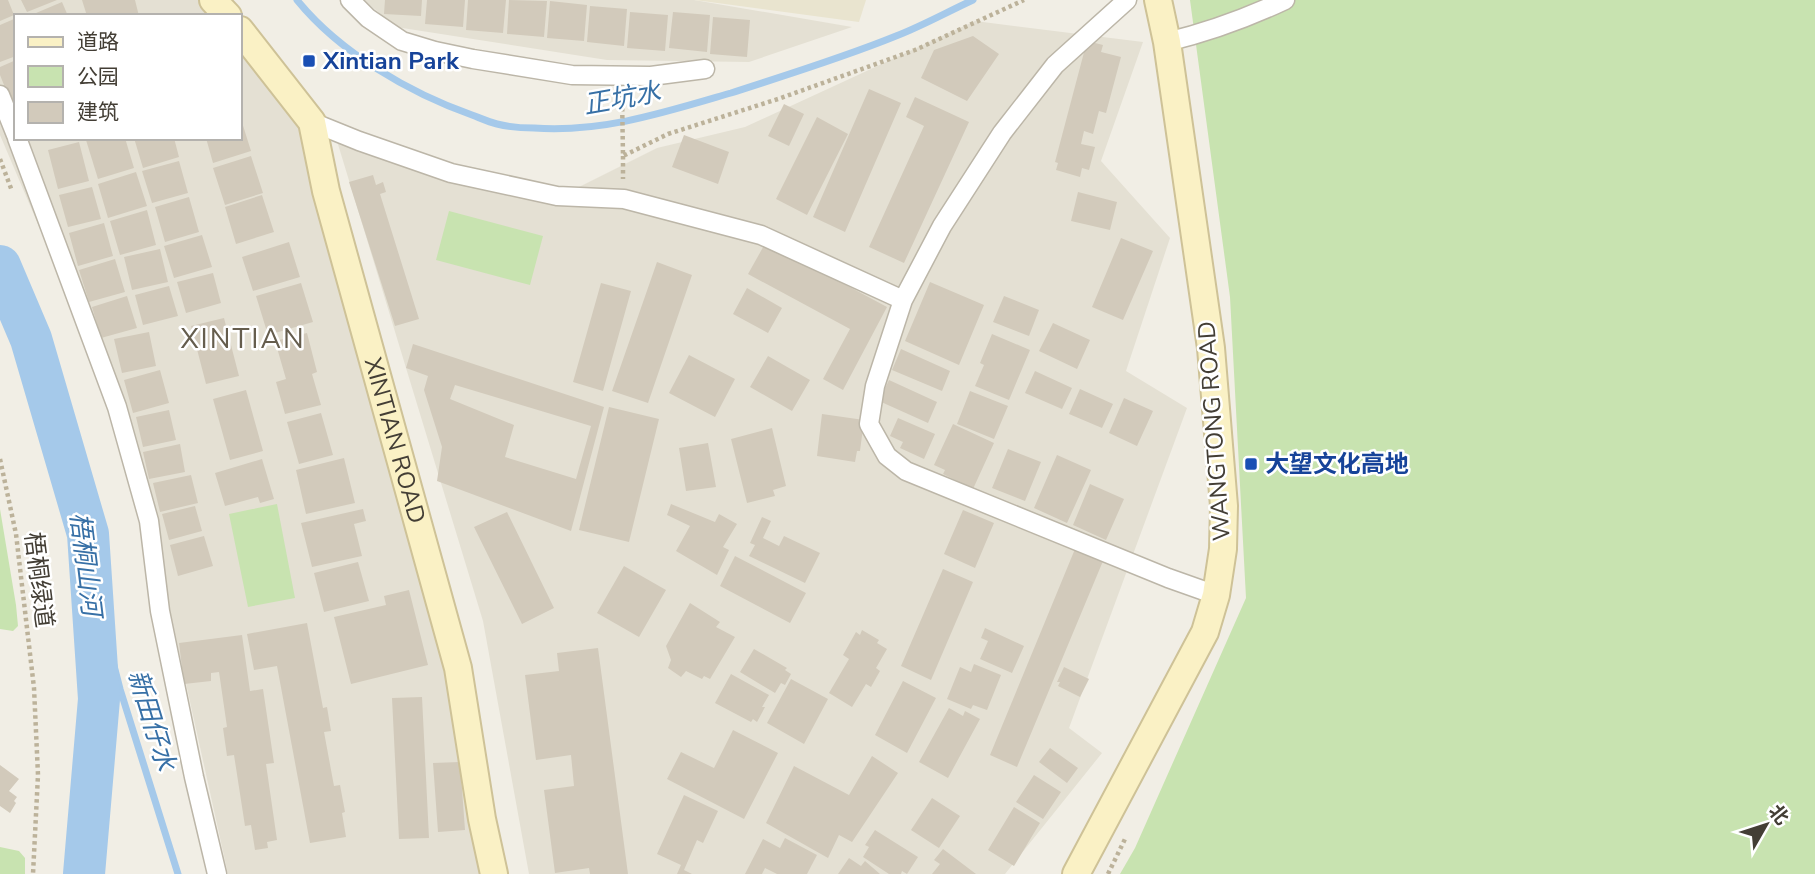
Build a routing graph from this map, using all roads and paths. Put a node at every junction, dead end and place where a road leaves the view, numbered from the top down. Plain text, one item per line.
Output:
1 (213, 0) edge
2 (350, 0) edge
3 (1024, 0) edge
4 (1127, 0) edge
5 (1158, 0) edge
6 (1285, 0) edge
7 (226, 14) edge
8 (242, 33) edge
9 (1167, 42) junction
10 (705, 69) dead end
11 (622, 76) junction
12 (0, 94) edge
13 (312, 122) junction
14 (14, 132) edge
15 (17, 140) edge
16 (0, 159) edge
17 (13, 192) dead end
18 (903, 300) junction
19 (0, 459) edge
20 (1216, 595) junction
21 (33, 874) edge
22 (217, 874) edge
23 (494, 874) edge
24 (1076, 874) edge

1 - 7 street
2 - 11 street
3 - 11 path
4 - 18 street
5 - 9 street, WANGTONG ROAD
6 - 9 street
8 - 13 street, XINTIAN ROAD
9 - 20 street, WANGTONG ROAD
10 - 11 street
12 - 14 street
13 - 18 street
13 - 23 street, XINTIAN ROAD
15 - 22 street
16 - 17 path
18 - 20 street
19 - 21 path, 梧桐绿道
20 - 24 street, WANGTONG ROAD

